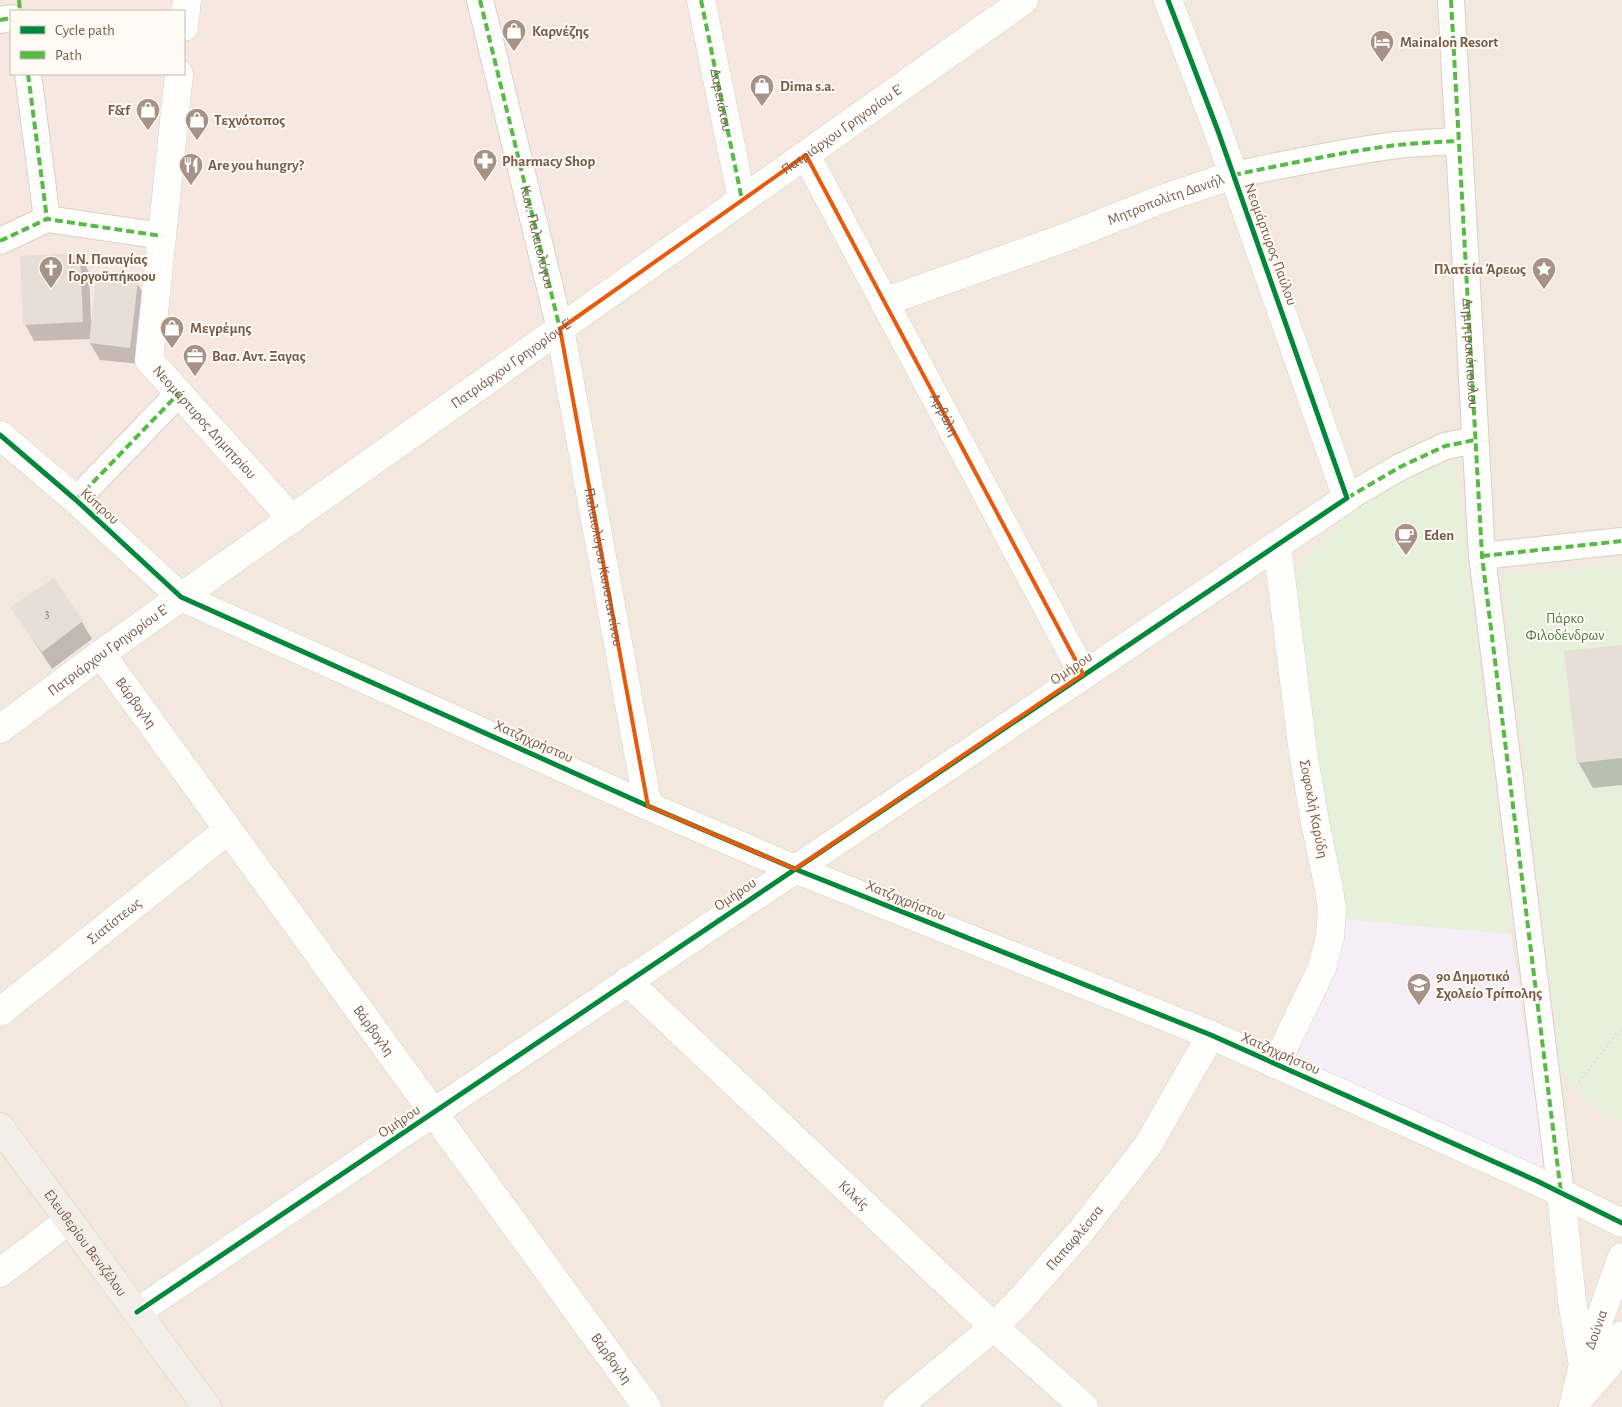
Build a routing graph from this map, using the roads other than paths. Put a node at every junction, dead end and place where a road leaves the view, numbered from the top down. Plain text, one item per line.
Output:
1 (186, 0) edge
2 (480, 0) edge
3 (701, 0) edge
4 (1024, 0) edge
5 (1168, 0) edge
6 (1451, 0) edge
7 (185, 14) edge
8 (28, 75) edge
9 (179, 75) edge
10 (1458, 141) junction
11 (806, 155) junction
12 (1233, 175) junction
13 (742, 200) junction
14 (47, 219) junction
15 (162, 236) junction
16 (0, 242) edge
17 (884, 302) junction
18 (560, 329) junction
19 (179, 393) junction
20 (0, 435) edge
21 (1475, 440) junction
22 (1347, 498) junction
23 (76, 500) junction
24 (292, 519) junction
25 (1622, 542) edge
26 (1277, 545) junction
27 (1482, 556) junction
28 (181, 598) junction
29 (101, 654) junction
30 (1083, 674) junction
31 (0, 729) edge
32 (648, 806) junction
33 (228, 830) junction
34 (795, 869) junction
35 (627, 981) junction
36 (0, 1012) edge
37 (1211, 1035) junction
38 (1276, 1064) junction
39 (434, 1113) junction
40 (0, 1127) edge
41 (1561, 1193) junction
42 (69, 1220) junction
43 (1622, 1223) edge
44 (1622, 1257) edge
45 (0, 1273) edge
46 (137, 1312) junction
47 (994, 1326) junction
48 (1622, 1335) edge
49 (1604, 1361) edge
50 (1575, 1406) edge
51 (207, 1407) edge
52 (647, 1407) edge
53 (898, 1407) edge
54 (1084, 1407) edge

1 - 7 street
2 - 18 street, Κων. Παλαιολόγου
3 - 13 street, Δαρειώτου
4 - 11 street, Πατριάρχου Γρηγορίου Ε'
5 - 12 street, Νεομάρτυρος Παύλου
6 - 10 street, Δημητρακόπουλου
8 - 14 street
9 - 15 street, Νεομάρτυρος Δημητρίου
10 - 12 street, Μητροπολίτη Δανιήλ
10 - 21 street, Δημητρακόπουλου
11 - 13 street, Πατριάρχου Γρηγορίου Ε'
11 - 17 street, Αρβάλη
12 - 17 street, Μητροπολίτη Δανιήλ
12 - 22 street, Νεομάρτυρος Παύλου
13 - 18 street, Πατριάρχου Γρηγορίου Ε'
14 - 15 street
14 - 16 street
15 - 19 street, Νεομάρτυρος Δημητρίου
17 - 30 street, Αρβάλη
18 - 24 street, Πατριάρχου Γρηγορίου Ε'
18 - 32 street, Παλαιολόγου Κωνσταντίνου
19 - 23 street
19 - 24 street, Νεομάρτυρος Δημητρίου
20 - 23 street, Κύπρου
21 - 22 street
21 - 27 street, Δημητρακόπουλου
22 - 26 street, Ομήρου
23 - 28 street, Κύπρου
24 - 28 street, Πατριάρχου Γρηγορίου Ε'
25 - 27 street
26 - 30 street, Ομήρου
26 - 38 street, Σοφοκλή Καρύδη
27 - 41 street, Δημητρακόπουλου
28 - 29 street, Πατριάρχου Γρηγορίου Ε'
28 - 32 street, Χατζηχρήστου
29 - 31 street, Πατριάρχου Γρηγορίου Ε'
29 - 33 street, Βάρβογλη
30 - 34 street, Ομήρου
32 - 34 street, Χατζηχρήστου
33 - 36 street, Σιατίστεως
33 - 39 street, Βάρβογλη
34 - 35 street, Ομήρου
34 - 37 street, Χατζηχρήστου
35 - 39 street, Ομήρου
35 - 47 street, Κιλκίς
37 - 38 street, Χατζηχρήστου
37 - 47 street, Παπαφλέσσα
38 - 41 street, Χατζηχρήστου
39 - 46 street, Ομήρου
39 - 52 street, Βάρβογλη
40 - 42 main road, Ελευθερίου Βενιζέλου
41 - 43 street, Χατζηχρήστου
41 - 49 street
42 - 45 street
42 - 46 main road, Ελευθερίου Βενιζέλου
44 - 49 street, Δούνια
46 - 51 main road, Ελευθερίου Βενιζέλου
47 - 53 street, Παπαφλέσσα
47 - 54 street, Κιλκίς
48 - 49 street, Δούνια
49 - 50 street, Δούνια

